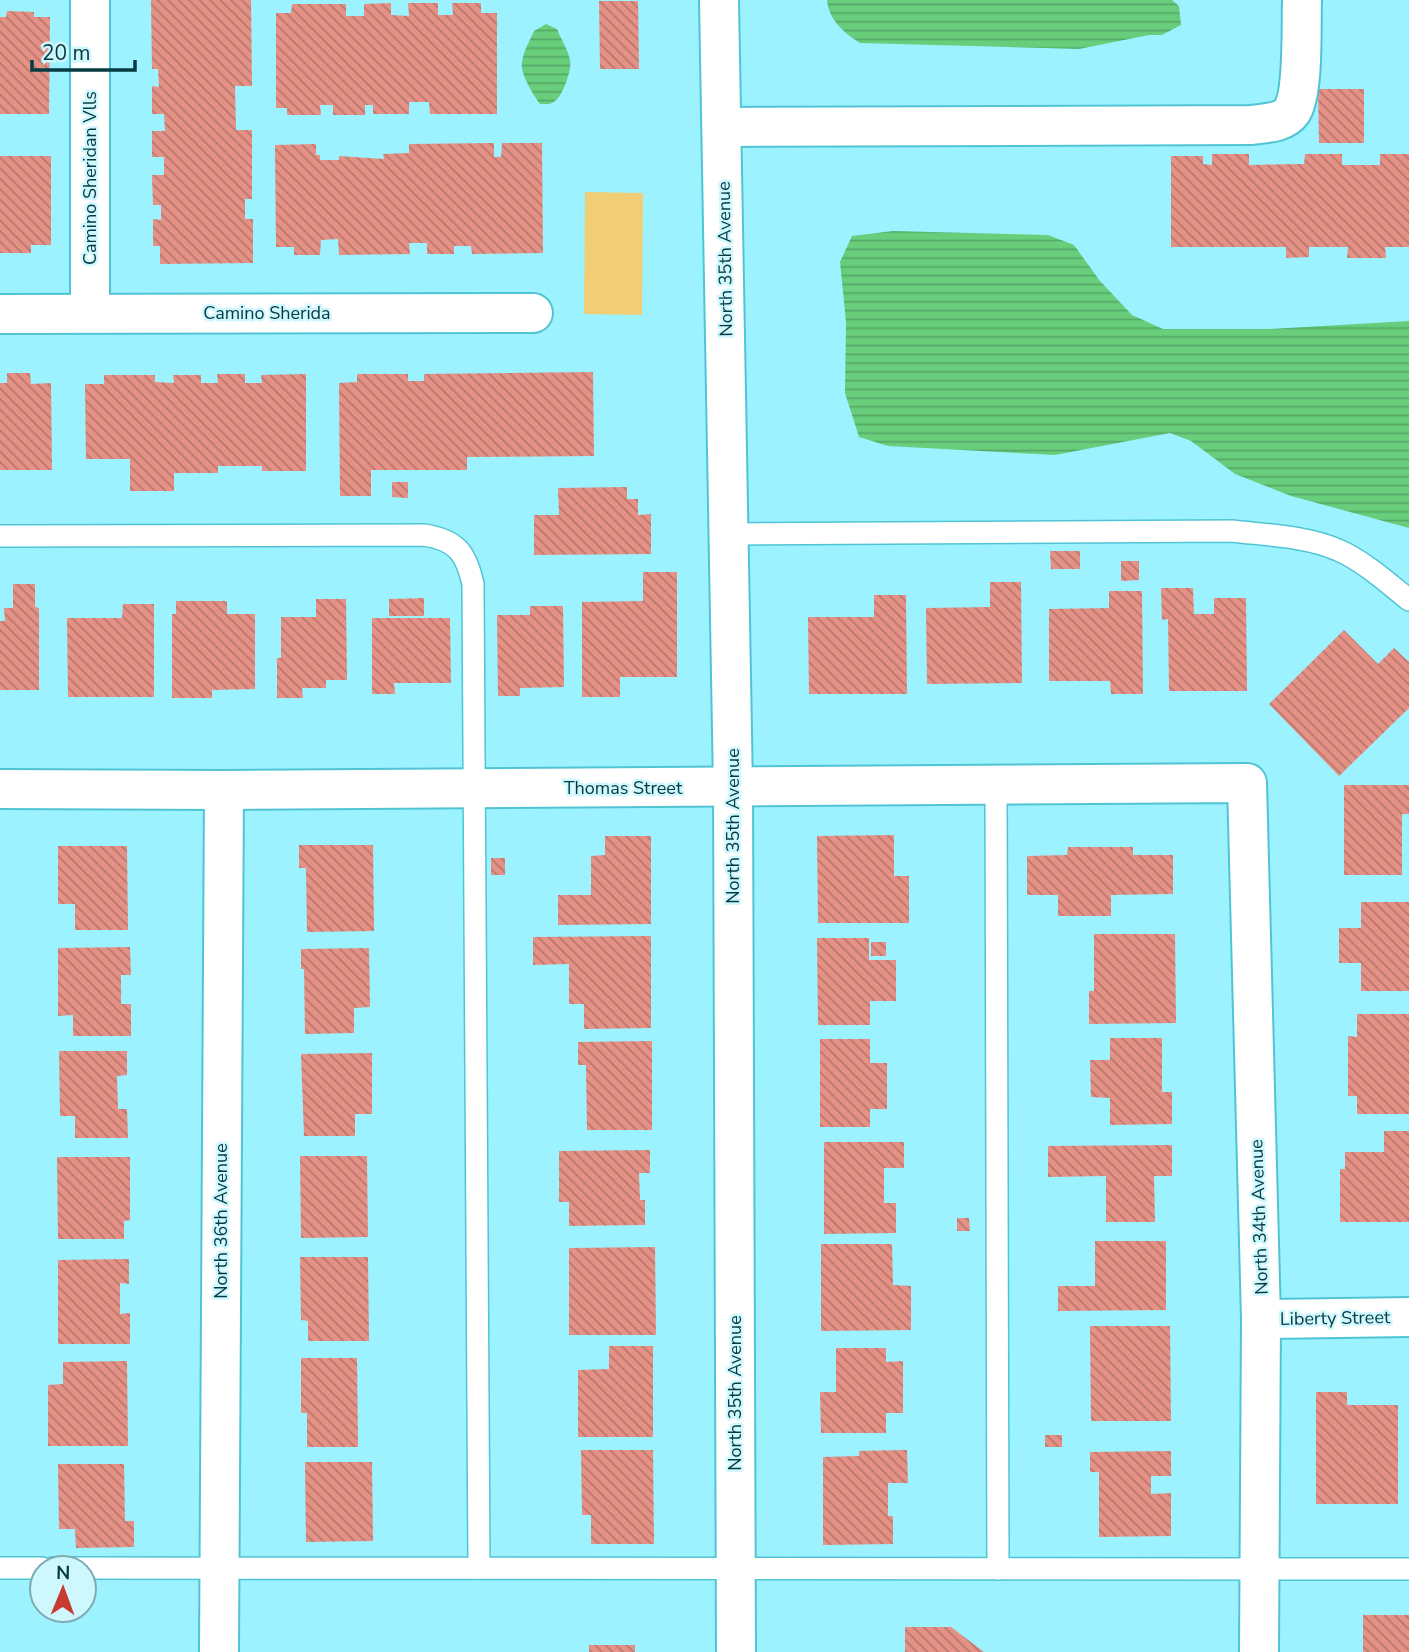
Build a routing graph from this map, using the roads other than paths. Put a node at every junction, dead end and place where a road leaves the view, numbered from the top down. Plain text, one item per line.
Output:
1 (90, 0) edge
2 (719, 0) edge
3 (1302, 0) edge
4 (723, 127) junction
5 (90, 313) junction
6 (533, 313) dead end
7 (0, 314) edge
8 (729, 534) junction
9 (0, 536) edge
10 (1409, 600) edge
11 (1247, 783) joint
12 (996, 785) junction
13 (733, 788) junction
14 (0, 789) edge
15 (475, 789) junction
16 (224, 790) junction
17 (1409, 1318) edge
18 (1261, 1319) junction
19 (219, 1567) junction
20 (0, 1568) edge
21 (28, 1568) edge
22 (98, 1568) edge
23 (479, 1568) junction
24 (735, 1568) junction
25 (998, 1569) junction
26 (1260, 1569) junction
27 (1409, 1569) edge
28 (219, 1652) edge
29 (736, 1652) edge
30 (1259, 1652) edge

1 - 5 street, Camino Sheridan Vlls
2 - 4 street, North 35th Avenue
3 - 4 street
4 - 8 street, North 35th Avenue
5 - 6 street, Camino Sherida
5 - 7 street, Camino Sherida
8 - 10 lane
8 - 13 street, North 35th Avenue
9 - 15 lane
11 - 12 street, Thomas Street
11 - 18 street, North 34th Avenue
12 - 13 street, Thomas Street
12 - 25 lane
13 - 15 street, Thomas Street
13 - 24 street, North 35th Avenue
14 - 16 street, Thomas Street
15 - 16 street, Thomas Street
15 - 23 lane
16 - 19 street, North 36th Avenue
17 - 18 street, Liberty Street
18 - 26 street, North 34th Avenue
19 - 22 lane
19 - 23 lane
19 - 28 street, North 36th Avenue
20 - 21 lane
23 - 24 lane
24 - 25 lane
24 - 29 street, North 35th Avenue
25 - 26 lane
26 - 27 lane
26 - 30 street, North 34th Avenue

